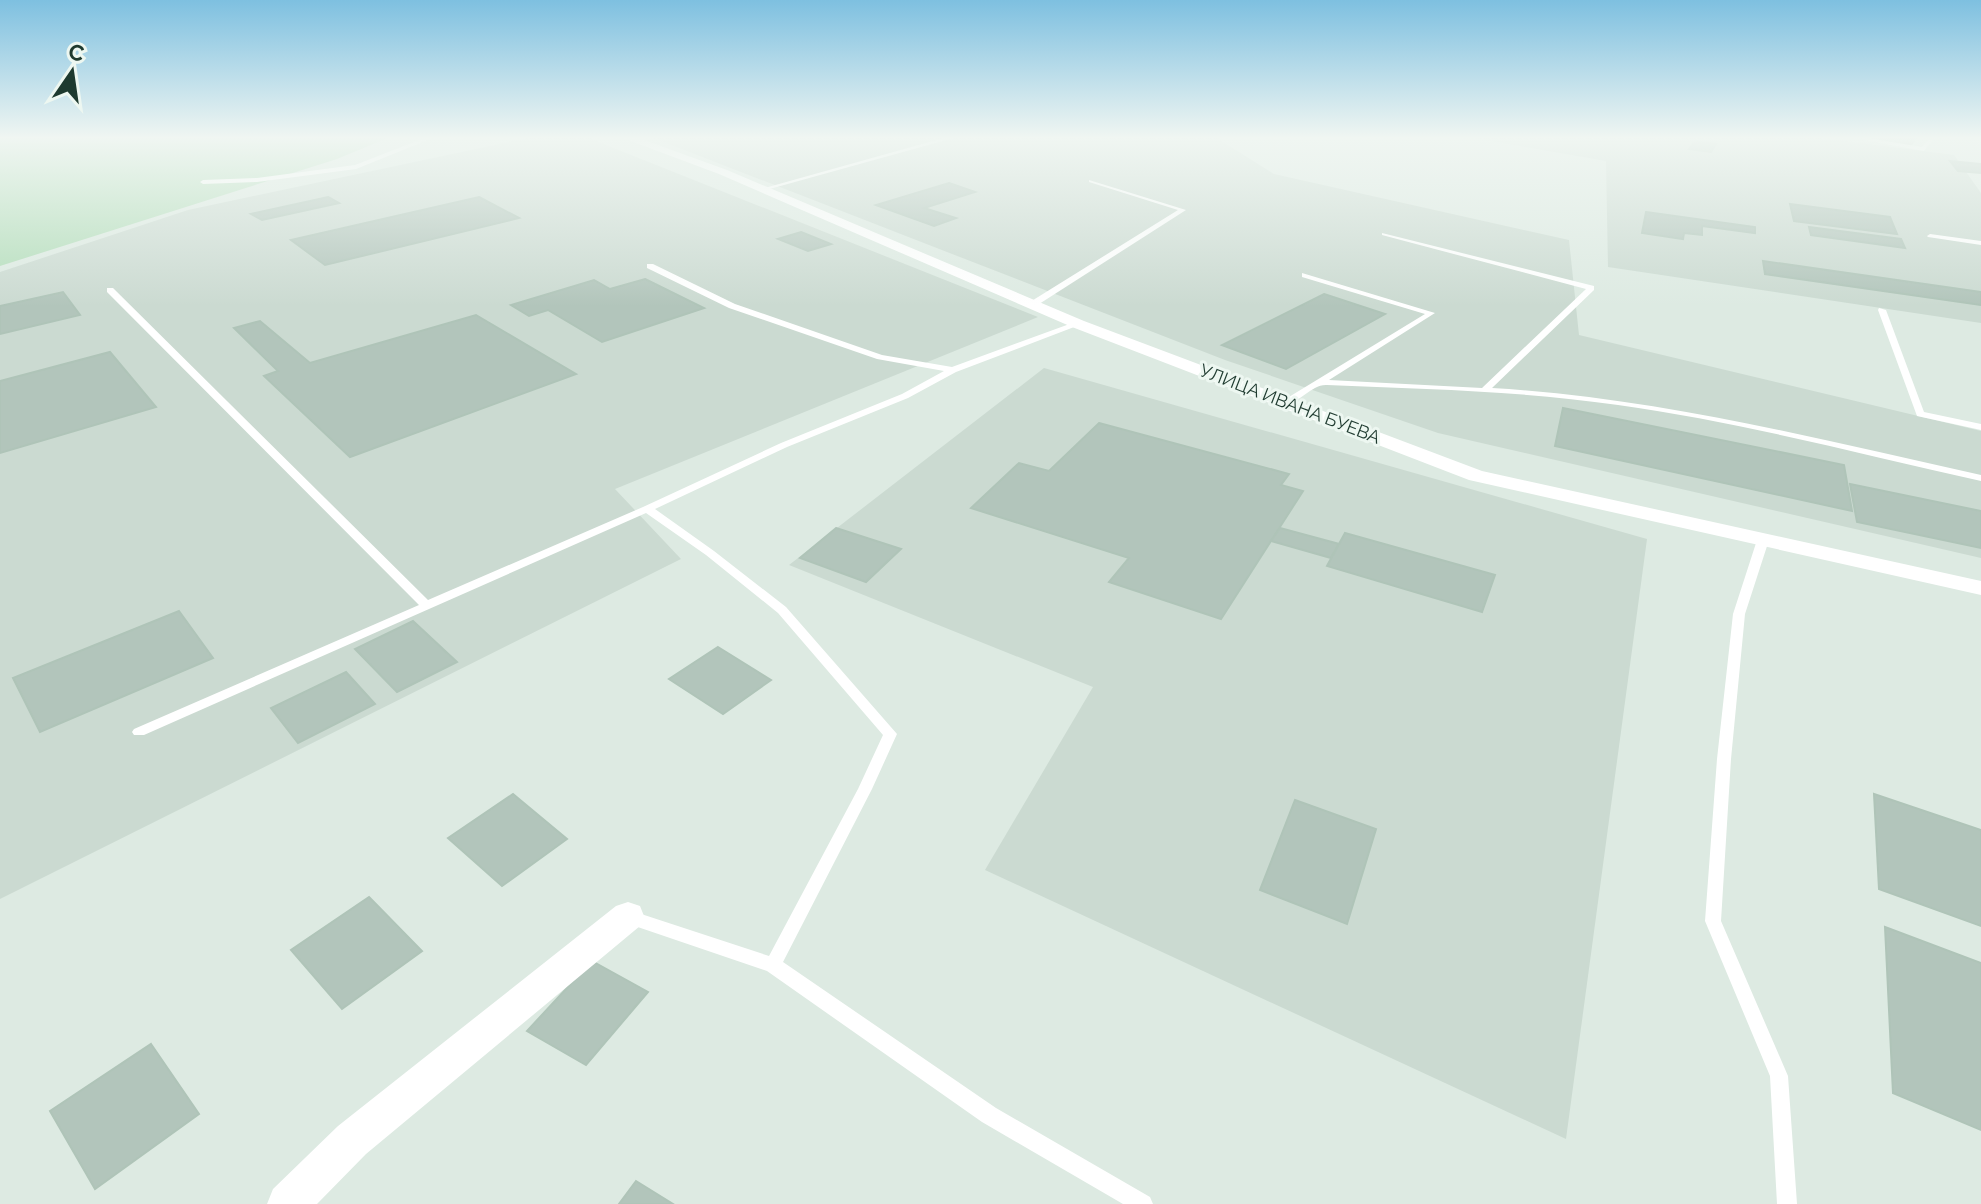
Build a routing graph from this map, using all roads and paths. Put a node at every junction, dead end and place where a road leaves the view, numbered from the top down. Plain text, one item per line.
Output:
1 (774, 193) edge
2 (1130, 193) edge
3 (1384, 234) dead end
4 (1930, 236) dead end
5 (1981, 243) edge
6 (650, 266) dead end
7 (1305, 275) dead end
8 (110, 290) dead end
9 (1033, 304) junction
10 (1882, 310) dead end
11 (1078, 324) junction
12 (953, 370) junction
13 (1319, 382) junction
14 (1484, 391) junction
15 (1287, 402) junction
16 (1981, 427) edge
17 (1981, 478) edge
18 (647, 509) junction
19 (1763, 540) junction
20 (1981, 588) edge
21 (427, 606) junction
22 (139, 732) dead end
23 (628, 916) joint
24 (773, 965) junction
25 (288, 1204) edge
26 (1143, 1204) edge
27 (1787, 1204) edge

1 - 9 street, УЛИЦА ИВАНА БУЕВА
2 - 9 lane
3 - 14 lane
4 - 5 lane
6 - 12 lane
7 - 13 lane
8 - 21 lane
9 - 11 street, УЛИЦА ИВАНА БУЕВА
10 - 16 lane
11 - 12 lane
11 - 15 street, УЛИЦА ИВАНА БУЕВА
12 - 18 lane
13 - 14 lane
13 - 15 lane
14 - 17 lane
15 - 19 street, УЛИЦА ИВАНА БУЕВА
18 - 21 lane
18 - 24 lane
19 - 20 street, УЛИЦА ИВАНА БУЕВА
19 - 27 lane
21 - 22 lane
23 - 24 lane
23 - 25 street
24 - 26 lane

